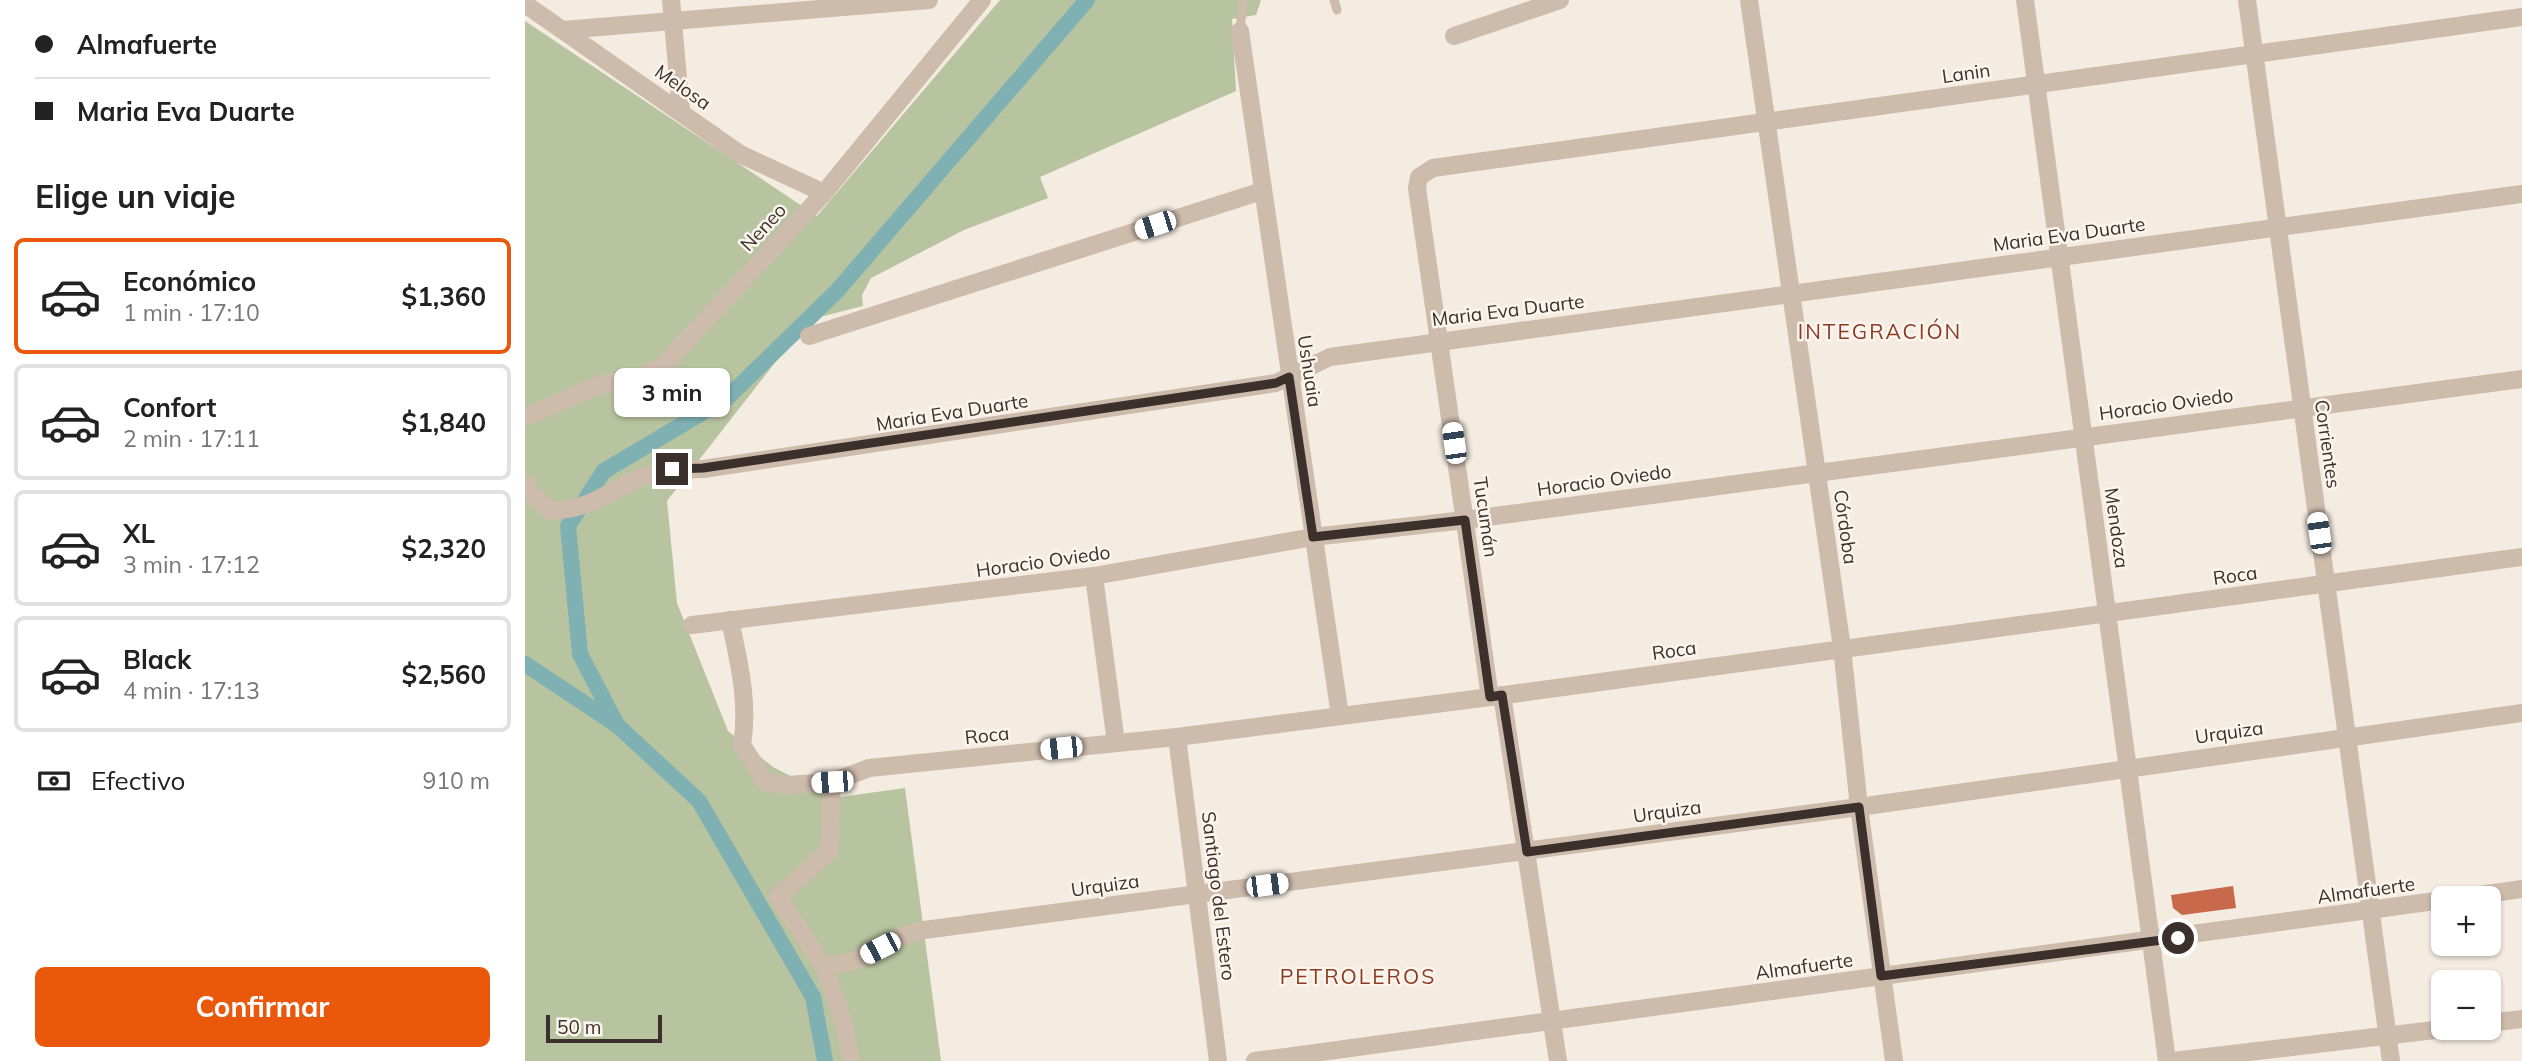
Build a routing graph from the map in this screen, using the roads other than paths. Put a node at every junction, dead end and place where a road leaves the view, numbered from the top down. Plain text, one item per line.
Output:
1 (671, 0) edge
2 (929, 0) edge
3 (982, 0) edge
4 (1243, 0) edge
5 (1334, 0) edge
6 (1560, 0) edge
7 (1749, 0) edge
8 (2025, 0) edge
9 (2247, 0) edge
10 (827, 4) edge
11 (532, 5) edge
12 (1337, 10) dead end
13 (2522, 17) edge
14 (673, 20) junction
15 (563, 30) junction
16 (1240, 31) joint
17 (1454, 36) dead end
18 (2254, 55) junction
19 (2037, 84) junction
20 (681, 111) junction
21 (1768, 123) junction
22 (1419, 177) joint
23 (1262, 191) junction
24 (824, 193) junction
25 (2522, 194) edge
26 (2278, 227) junction
27 (2059, 256) junction
28 (1792, 295) junction
29 (809, 336) dead end
30 (1440, 340) junction
31 (1289, 377) junction
32 (2522, 379) edge
33 (2302, 407) junction
34 (525, 417) edge
35 (2083, 436) junction
36 (1817, 471) junction
37 (525, 483) edge
38 (1465, 520) junction
39 (1313, 537) junction
40 (2522, 557) edge
41 (1094, 576) junction
42 (2326, 584) junction
43 (2107, 615) junction
44 (730, 621) junction
45 (692, 625) dead end
46 (1842, 648) junction
47 (1496, 696) junction
48 (2522, 713) edge
49 (1340, 716) junction
50 (1177, 737) junction
51 (2346, 738) junction
52 (1116, 743) junction
53 (2127, 768) junction
54 (832, 782) junction
55 (1859, 807) junction
56 (1527, 852) junction
57 (2522, 889) edge
58 (2501, 892) edge
59 (1197, 894) junction
60 (2431, 902) edge
61 (2368, 911) junction
62 (2150, 942) junction
63 (824, 967) junction
64 (1881, 976) junction
65 (2522, 1019) edge
66 (2501, 1022) edge
67 (1554, 1023) junction
68 (2431, 1031) edge
69 (2387, 1037) junction
70 (851, 1061) edge
71 (1218, 1061) edge
72 (1255, 1061) edge
73 (1558, 1061) edge
74 (1894, 1061) edge
75 (2167, 1061) edge
76 (2173, 1061) edge
77 (2391, 1061) edge

1 - 14 street
2 - 10 street
3 - 24 street, Neneo
4 - 16 lane
5 - 12 lane
6 - 17 street
7 - 21 street, Córdoba
8 - 19 street, Mendoza
9 - 18 street, Corrientes
10 - 14 street
11 - 15 street, Melosa
13 - 18 street, Lanin
14 - 15 street
14 - 20 street
15 - 20 street, Melosa
16 - 23 street, Ushuaia
18 - 19 street, Lanin
18 - 26 street, Corrientes
19 - 21 street, Lanin
19 - 27 street, Mendoza
20 - 24 street, Melosa
21 - 22 street, Lanin
21 - 28 street, Córdoba
22 - 30 street, Tucumán
23 - 29 street
23 - 31 street, Ushuaia
24 - 34 street, Neneo
25 - 26 street, Maria Eva Duarte
26 - 27 street, Maria Eva Duarte
26 - 33 street, Corrientes
27 - 28 street, Maria Eva Duarte
27 - 35 street, Mendoza
28 - 30 street, Maria Eva Duarte
28 - 36 street, Córdoba
30 - 31 street, Maria Eva Duarte
30 - 38 street, Tucumán
31 - 37 street, Maria Eva Duarte
31 - 39 street, Ushuaia
32 - 33 street, Horacio Oviedo
33 - 35 street, Horacio Oviedo
33 - 42 street, Corrientes
35 - 36 street, Horacio Oviedo
35 - 43 street, Mendoza
36 - 38 street, Horacio Oviedo
36 - 46 street, Córdoba
38 - 39 street, Horacio Oviedo
38 - 47 street, Tucumán
39 - 41 street, Horacio Oviedo
39 - 49 street, Ushuaia
40 - 42 street, Roca
41 - 44 street, Horacio Oviedo
41 - 52 street
42 - 43 street, Roca
42 - 51 street, Corrientes
43 - 46 street, Roca
43 - 53 street, Mendoza
44 - 45 street, Horacio Oviedo
44 - 54 street, Roca
46 - 47 street, Roca
46 - 55 street, Córdoba
47 - 49 street, Roca
47 - 56 street, Tucumán
48 - 51 street, Urquiza
49 - 50 street, Roca
50 - 52 street, Roca
50 - 59 street, Santiago del Estero
51 - 53 street, Urquiza
51 - 61 street, Corrientes
52 - 54 street, Roca
53 - 55 street, Urquiza
53 - 62 street, Mendoza
54 - 63 street
55 - 56 street, Urquiza
55 - 64 street, Córdoba
56 - 59 street, Urquiza
56 - 67 street, Tucumán
57 - 58 street
59 - 63 street, Urquiza
59 - 71 street, Santiago del Estero
60 - 61 street, Almafuerte
61 - 62 street, Almafuerte
61 - 69 street, Corrientes
62 - 64 street, Almafuerte
62 - 75 street, Mendoza
63 - 70 street
64 - 67 street, Almafuerte
64 - 74 street, Córdoba
65 - 66 street
67 - 72 street, Almafuerte
67 - 73 street, Tucumán
68 - 69 street
69 - 76 street
69 - 77 street, Corrientes

